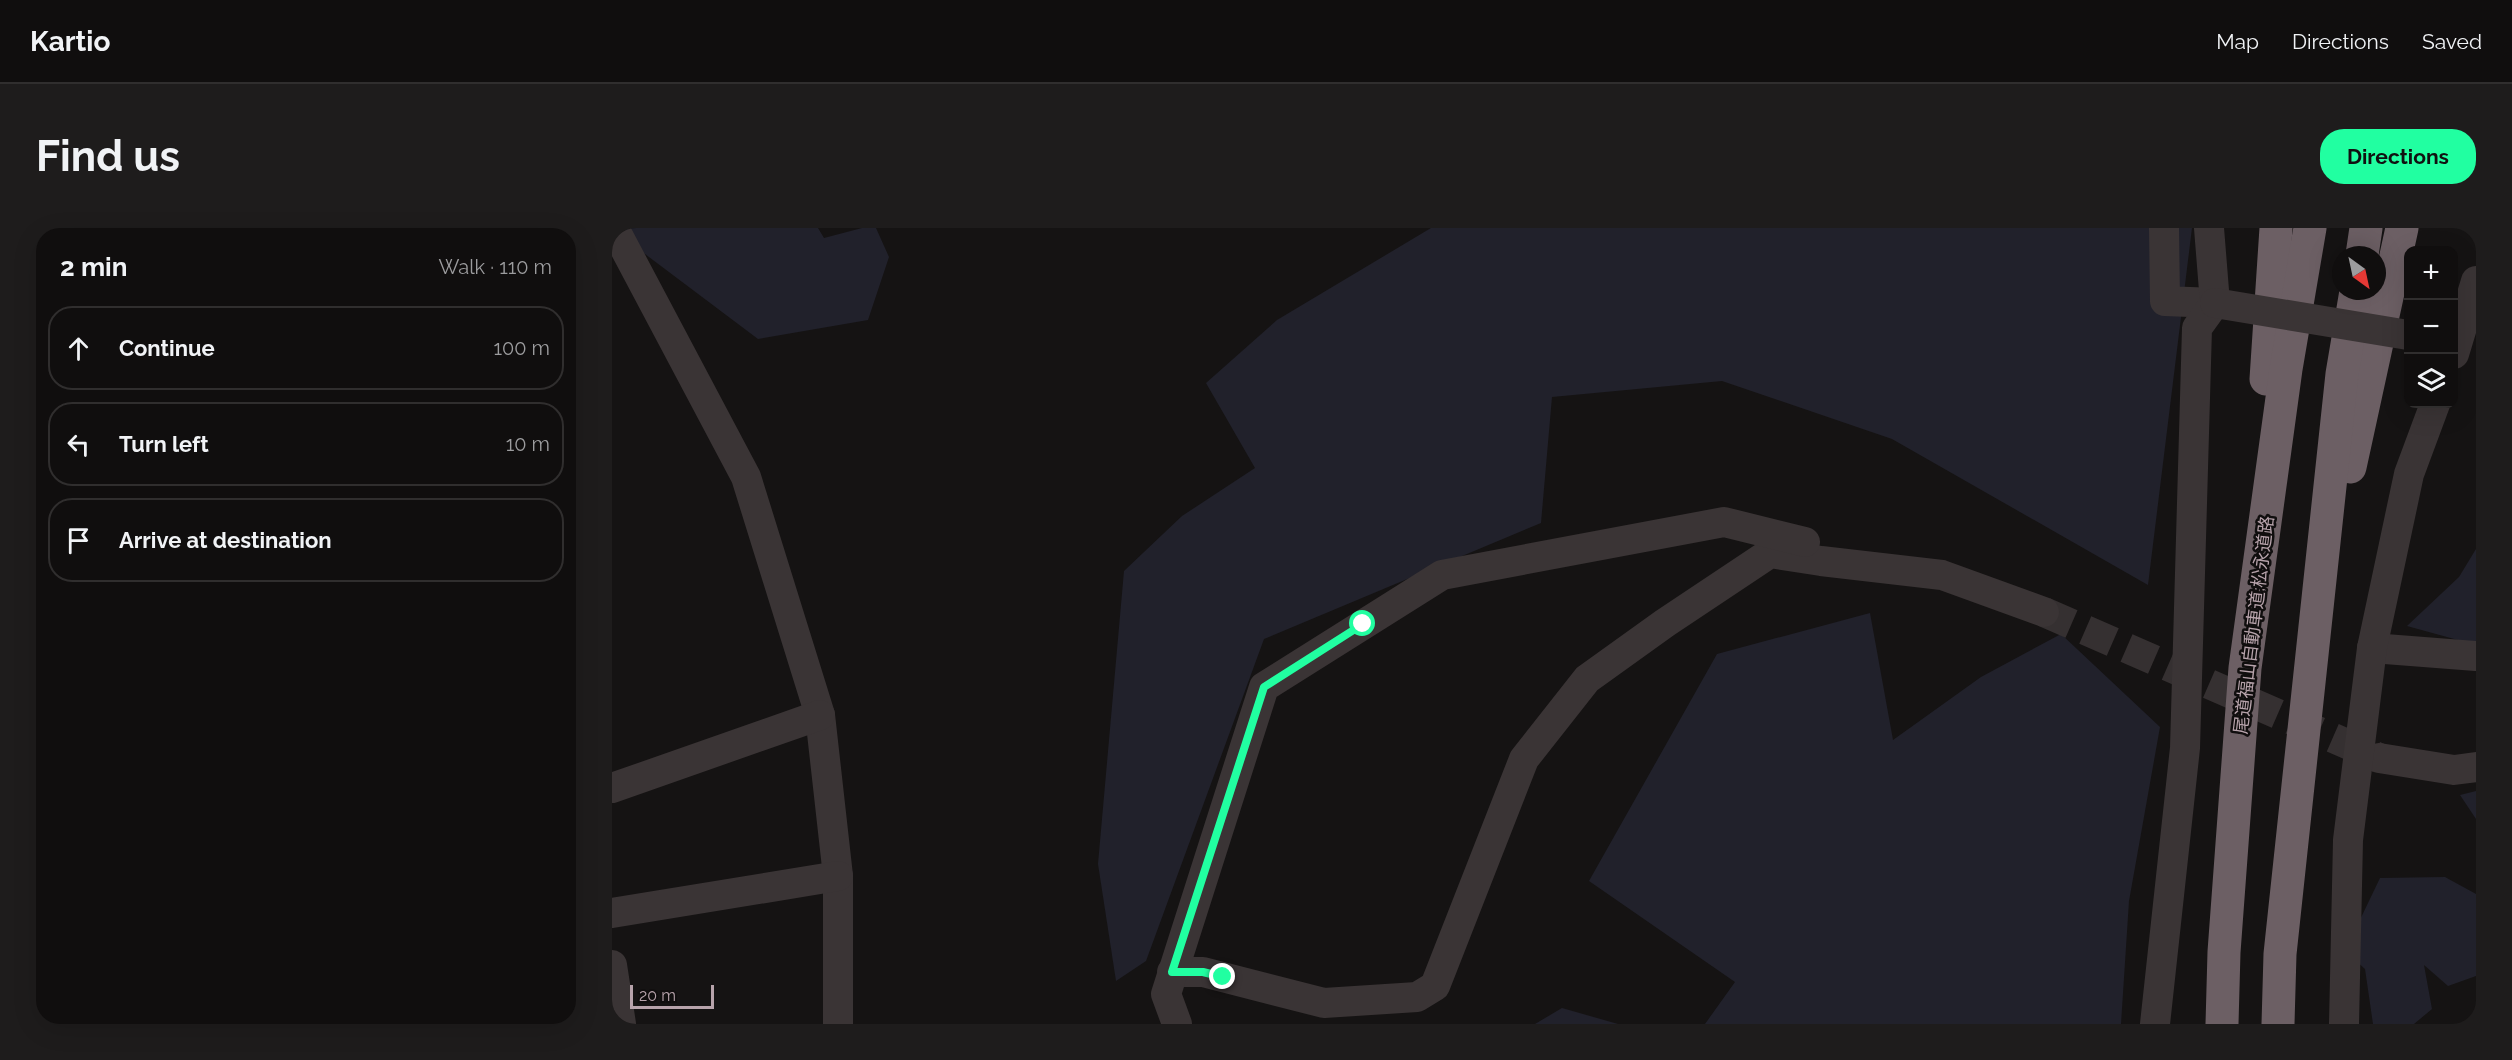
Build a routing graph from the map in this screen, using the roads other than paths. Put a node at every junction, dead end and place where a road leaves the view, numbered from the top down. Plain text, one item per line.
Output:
1 (2164, 228) edge
2 (2209, 228) edge
3 (2276, 228) edge
4 (2310, 228) edge
5 (2366, 228) edge
6 (2402, 228) edge
7 (617, 243) edge
8 (2363, 246) edge
9 (2476, 281) edge
10 (2354, 300) edge
11 (2215, 303) junction
12 (2404, 333) edge
13 (2460, 344) edge
14 (2434, 408) edge
15 (1821, 561) junction
16 (2043, 612) tunnel mouth
17 (2372, 648) junction
18 (2476, 656) edge
19 (2245, 668) junction
20 (2310, 673) junction
21 (820, 715) junction
22 (2379, 758) tunnel mouth
23 (2476, 766) edge
24 (612, 788) edge
25 (838, 876) junction
26 (612, 913) edge
27 (612, 965) edge
28 (1172, 972) junction
29 (621, 1024) edge
30 (838, 1024) edge
31 (1177, 1024) edge
32 (2155, 1024) edge
33 (2222, 1024) edge
34 (2278, 1024) edge
35 (2344, 1024) edge

1 - 11 street
2 - 11 street
3 - 19 highway
4 - 19 highway, 尾道福山自動車道;松永道路
5 - 8 highway
6 - 20 highway
7 - 21 street
9 - 13 street
10 - 20 highway
11 - 12 street, bridge
11 - 32 street
14 - 17 street
15 - 16 street
15 - 28 street
15 - 28 street
17 - 18 street
17 - 35 street
19 - 33 highway, 尾道福山自動車道;松永道路
20 - 34 highway
21 - 24 street
21 - 25 street
22 - 23 street
25 - 26 street
25 - 30 street
27 - 29 street
28 - 31 street

